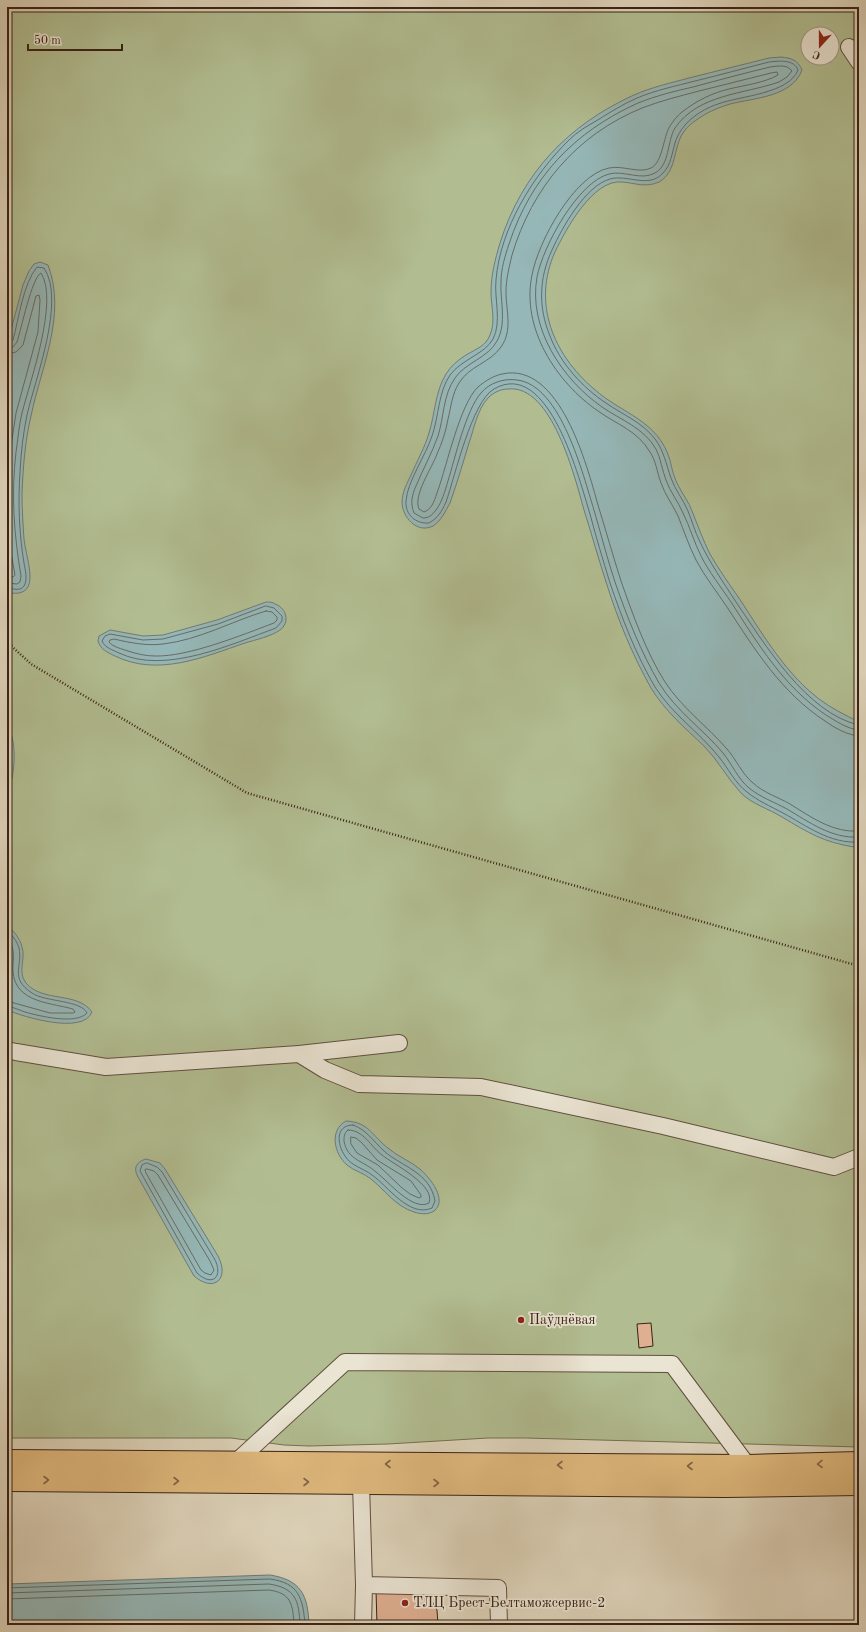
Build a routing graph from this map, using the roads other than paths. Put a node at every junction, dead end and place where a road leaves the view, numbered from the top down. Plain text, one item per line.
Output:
1 (849, 47) dead end
2 (859, 62) edge
3 (398, 1042) dead end
4 (7, 1050) edge
5 (299, 1054) junction
6 (859, 1157) edge
7 (7, 1461) edge
8 (235, 1463) junction
9 (859, 1463) edge
10 (748, 1466) junction
11 (7, 1480) edge
12 (361, 1482) junction
13 (859, 1484) edge
14 (364, 1585) junction
15 (363, 1625) edge
16 (498, 1625) edge

1 - 2 lane
3 - 5 lane
4 - 5 lane
5 - 6 lane
7 - 8 highway
10 -> 8 highway
8 - 10 lane
9 -> 10 highway
11 -> 12 highway
12 -> 13 highway
12 - 14 lane
14 - 15 lane
14 - 16 lane

